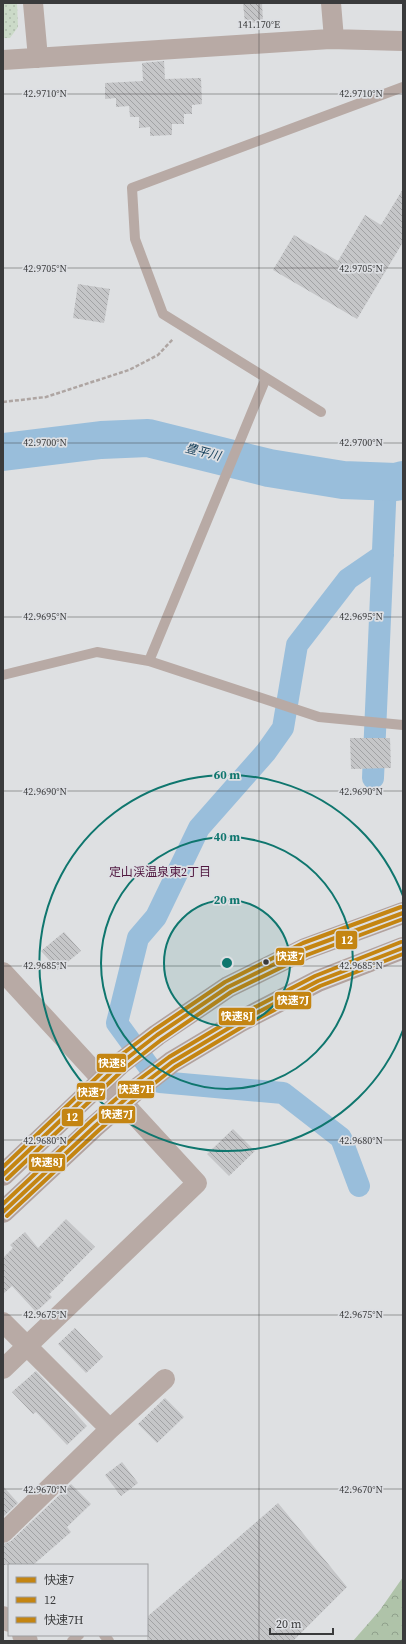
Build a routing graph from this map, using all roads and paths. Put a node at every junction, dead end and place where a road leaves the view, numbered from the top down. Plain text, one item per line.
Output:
1 (34, 3) edge
2 (331, 3) edge
3 (334, 39) junction
4 (403, 41) edge
5 (38, 58) junction
6 (3, 60) edge
7 (403, 87) edge
8 (176, 336) dead end
9 (266, 378) junction
10 (3, 402) edge
11 (321, 412) dead end
12 (149, 661) junction
13 (3, 675) edge
14 (403, 725) edge
15 (403, 913) edge
16 (403, 948) edge
17 (6, 981) edge
18 (101, 1081) junction
19 (129, 1096) junction
20 (3, 1174) edge
21 (3, 1212) edge
22 (3, 1322) edge
23 (26, 1346) junction
24 (3, 1369) edge
25 (165, 1379) dead end
26 (110, 1429) junction
27 (3, 1533) edge

1 - 5 street
2 - 3 street
3 - 4 street
3 - 5 street
5 - 6 street
7 - 9 lane
8 - 10 path
9 - 11 lane
9 - 12 lane
12 - 13 lane
12 - 14 lane
15 - 18 highway
16 - 19 highway
17 - 18 street
18 - 19 street
18 - 20 highway
19 - 21 highway
19 - 23 street
22 - 23 street
23 - 24 street
23 - 26 street
25 - 26 street
26 - 27 street

